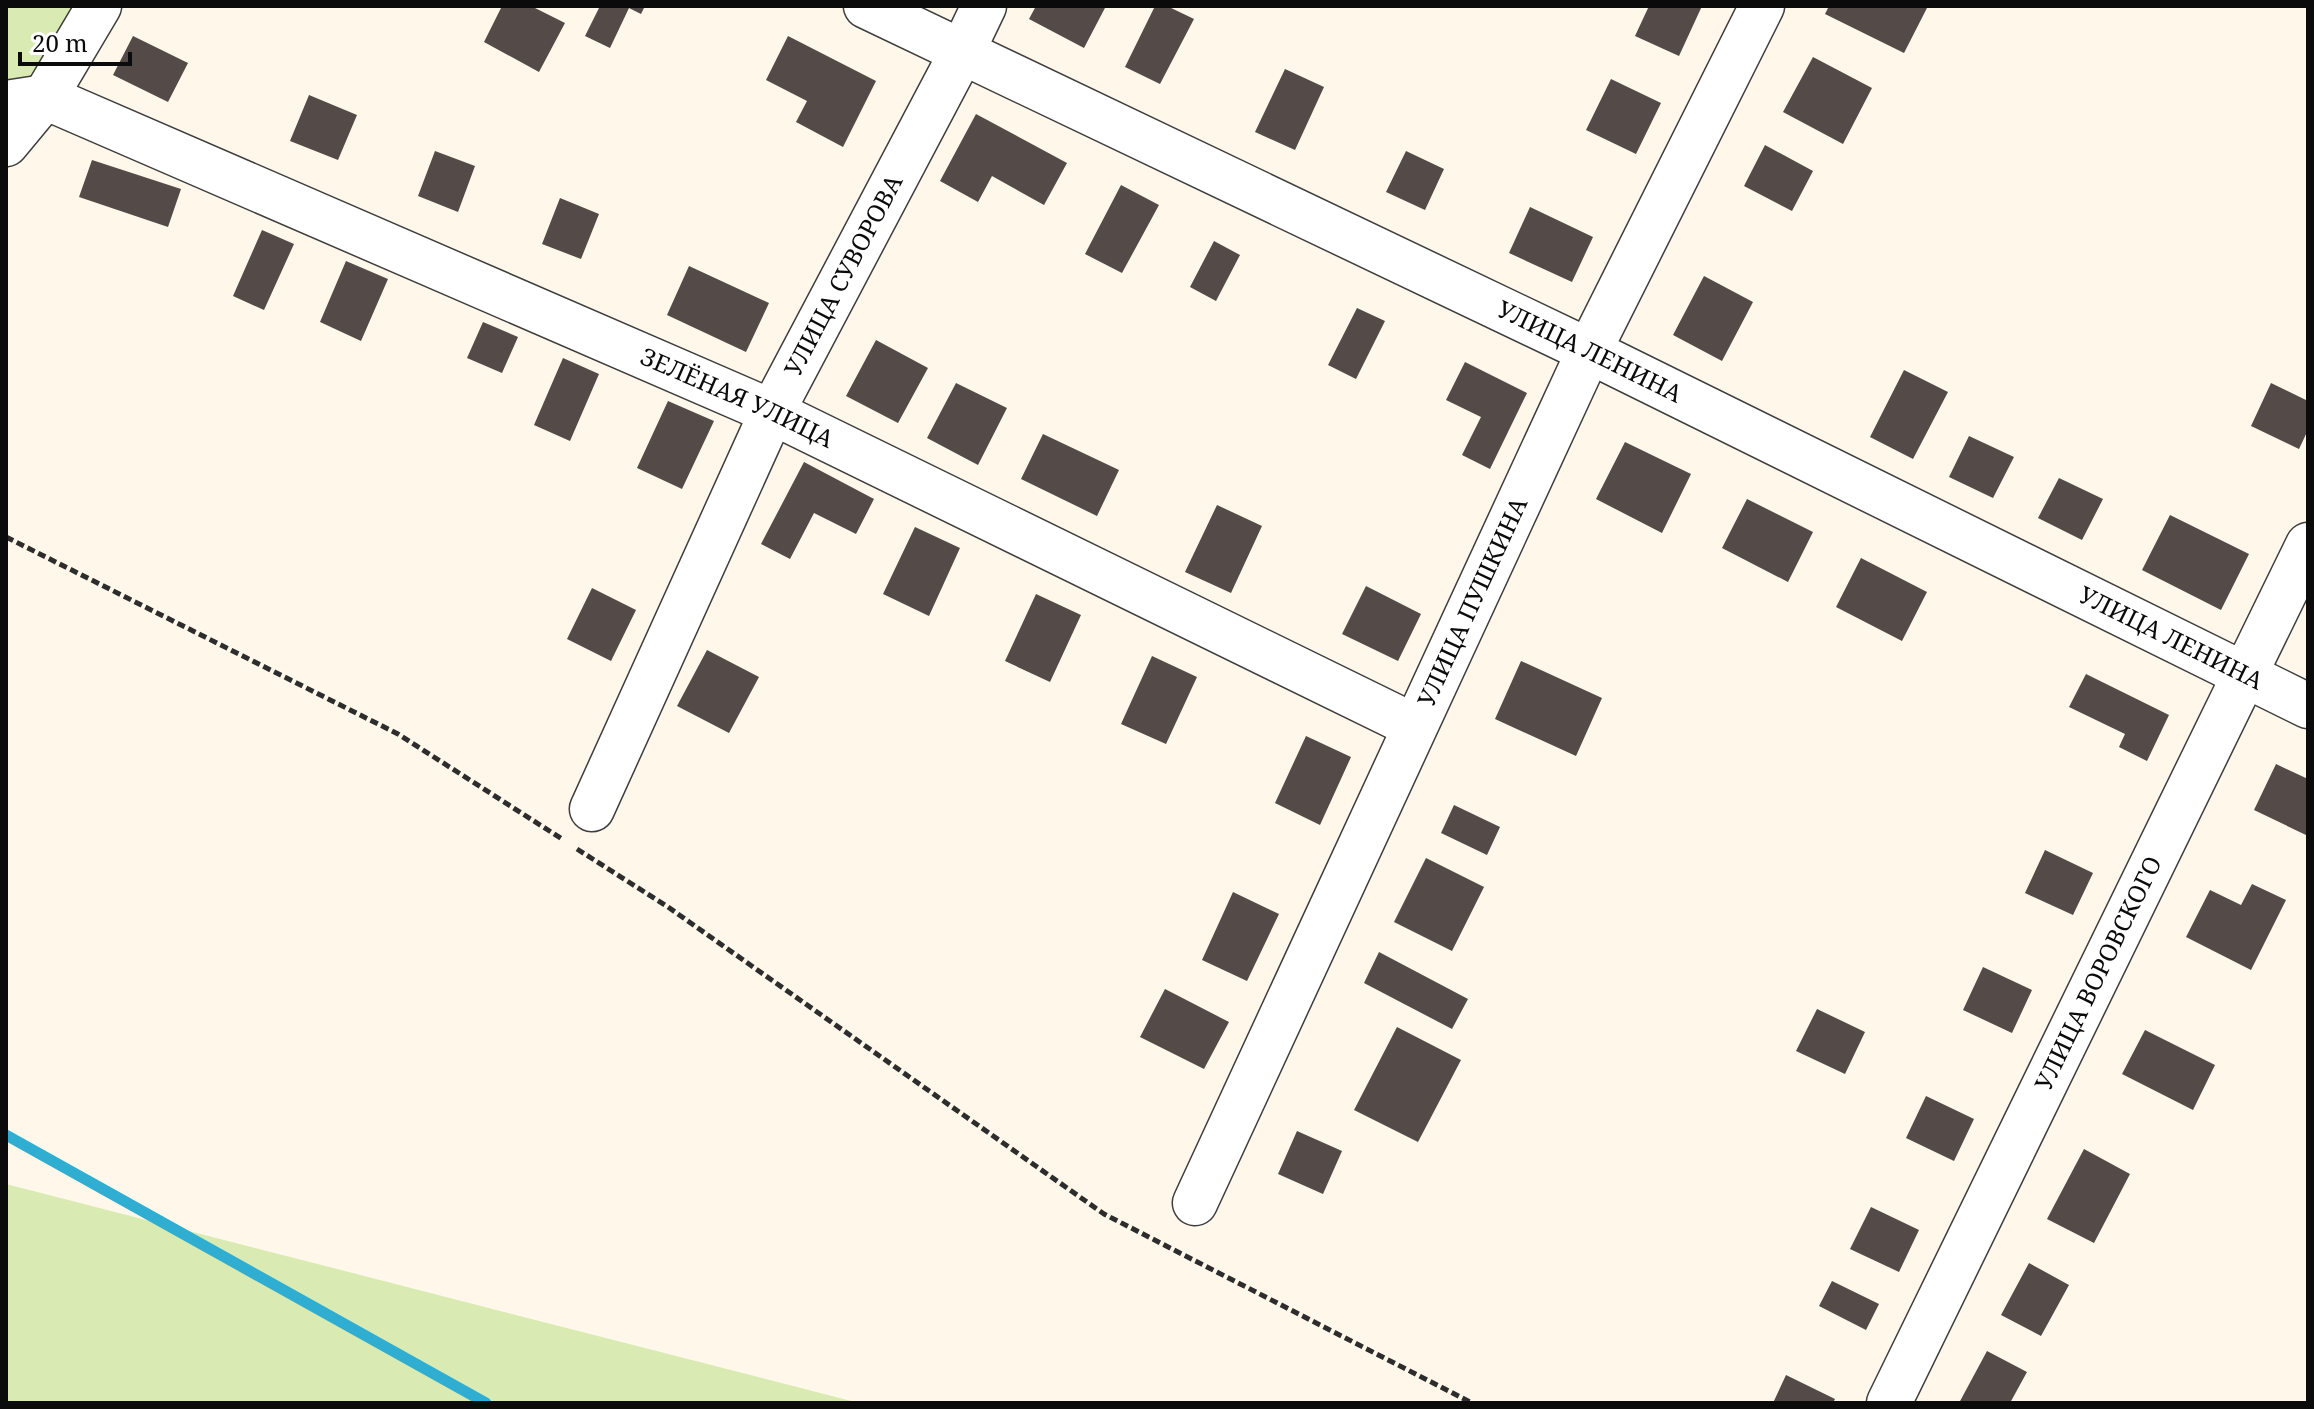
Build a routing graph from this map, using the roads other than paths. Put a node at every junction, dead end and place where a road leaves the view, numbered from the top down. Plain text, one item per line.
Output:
1 (99, 6) edge
2 (866, 6) edge
3 (984, 6) edge
4 (1762, 6) edge
5 (962, 52) junction
6 (26, 100) edge
7 (6, 144) edge
8 (1589, 351) junction
9 (772, 412) junction
10 (2308, 545) edge
11 (2245, 676) junction
12 (2308, 706) edge
13 (1414, 726) junction
14 (592, 809) dead end
15 (1195, 1203) dead end
16 (1889, 1403) edge

1 - 6 street
2 - 5 street, УЛИЦА ЛЕНИНА
3 - 5 street, УЛИЦА СУВОРОВА
4 - 8 street, УЛИЦА ПУШКИНА
5 - 8 street, УЛИЦА ЛЕНИНА
5 - 9 street, УЛИЦА СУВОРОВА
6 - 7 street
6 - 9 street, ЗЕЛЁНАЯ УЛИЦА
8 - 11 street, УЛИЦА ЛЕНИНА
8 - 13 street, УЛИЦА ПУШКИНА
9 - 13 street, ЗЕЛЁНАЯ УЛИЦА
9 - 14 street, УЛИЦА СУВОРОВА
10 - 11 street, УЛИЦА ВОРОВСКОГО
11 - 12 street, УЛИЦА ЛЕНИНА
11 - 16 street, УЛИЦА ВОРОВСКОГО
13 - 15 street, УЛИЦА ПУШКИНА

